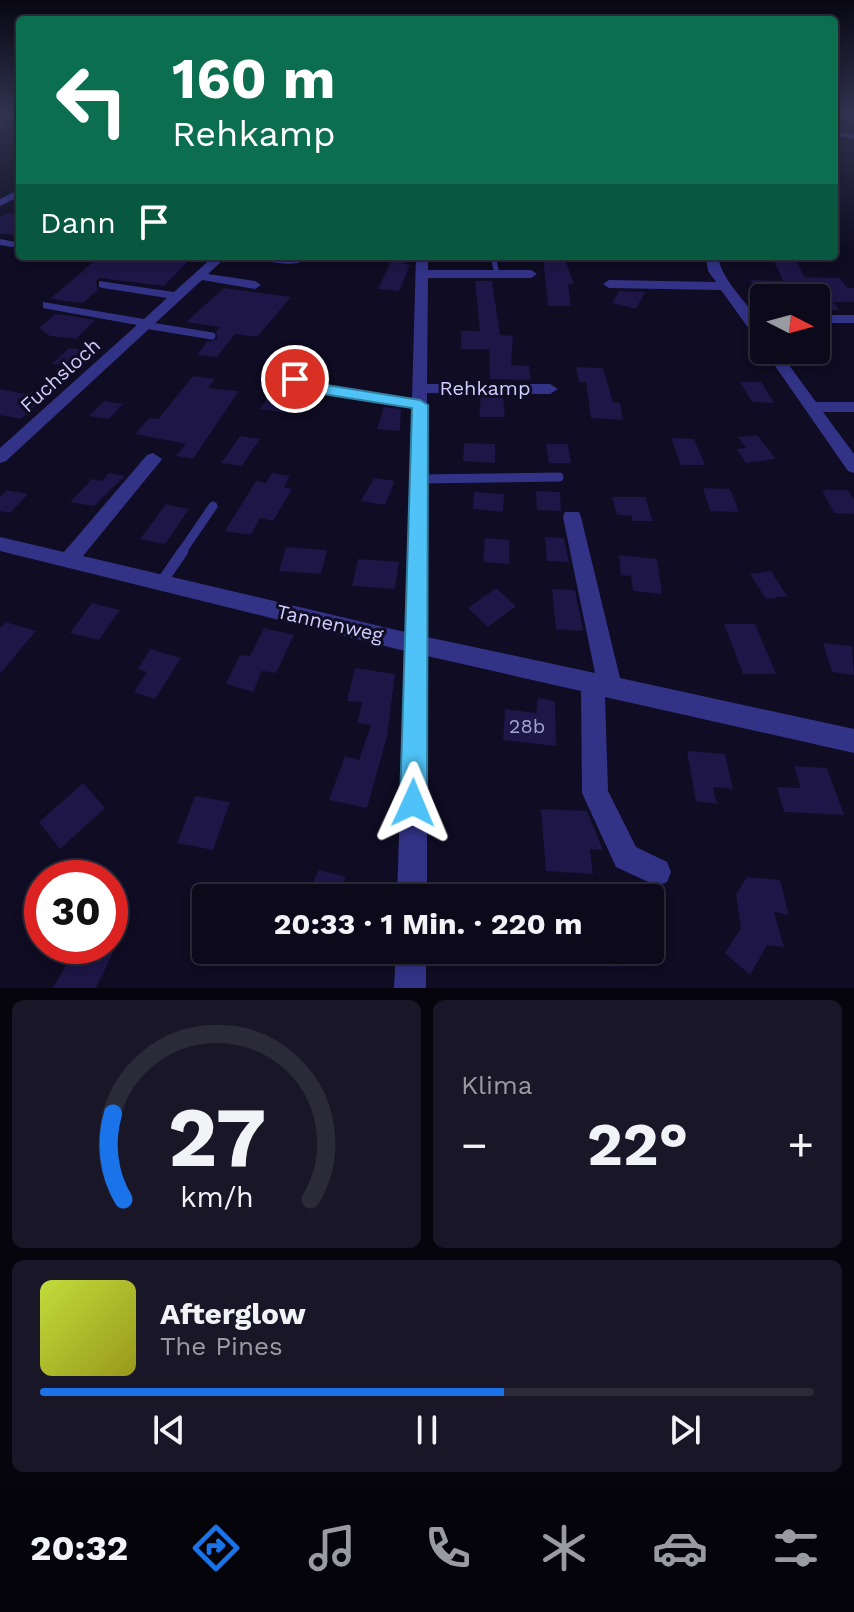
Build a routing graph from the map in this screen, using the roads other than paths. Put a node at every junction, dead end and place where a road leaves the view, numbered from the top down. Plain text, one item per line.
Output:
1 (216, 260) edge
2 (289, 260) edge
3 (494, 260) edge
4 (713, 260) edge
5 (297, 261) dead end
6 (422, 265) edge
7 (497, 274) junction
8 (531, 274) dead end
9 (198, 276) junction
10 (103, 284) dead end
11 (609, 284) dead end
12 (255, 285) dead end
13 (725, 286) junction
14 (177, 296) junction
15 (48, 305) dead end
16 (750, 313) edge
17 (830, 319) edge
18 (854, 319) edge
19 (146, 324) junction
20 (212, 336) dead end
21 (781, 364) edge
22 (295, 379) dead end
23 (550, 389) dead end
24 (420, 396) junction
25 (812, 407) junction
26 (854, 407) edge
27 (0, 457) edge
28 (153, 459) dead end
29 (854, 467) edge
30 (559, 477) dead end
31 (419, 479) junction
32 (213, 506) dead end
33 (572, 517) dead end
34 (0, 544) edge
35 (68, 561) junction
36 (161, 583) junction
37 (416, 644) junction
38 (602, 685) junction
39 (854, 741) edge
40 (657, 872) dead end
41 (412, 884) edge
42 (411, 964) edge
43 (410, 988) edge

1 - 9 street, Fuchsloch
2 - 5 street
3 - 7 lane
4 - 13 street
6 - 7 street, Rehkamp
6 - 24 street, Rehkamp
7 - 8 street, Rehkamp
9 - 12 street
9 - 14 street, Fuchsloch
10 - 14 street
11 - 13 street
13 - 16 street
14 - 19 street, Fuchsloch
15 - 19 street, Fuchsloch
17 - 18 street
19 - 20 lane
19 - 27 street, Fuchsloch
21 - 25 street
22 - 24 street, Rehkamp
23 - 24 street, Rehkamp
24 - 31 street, Rehkamp
25 - 26 street
25 - 29 street
28 - 35 street
30 - 31 lane
31 - 37 street, Rehkamp
32 - 36 lane
33 - 38 street
34 - 35 street, Tannenweg
35 - 36 street, Tannenweg
36 - 37 street, Tannenweg
37 - 38 street, Tannenweg
37 - 41 street, Rehkamp
38 - 39 street, Tannenweg
38 - 40 street
42 - 43 street

